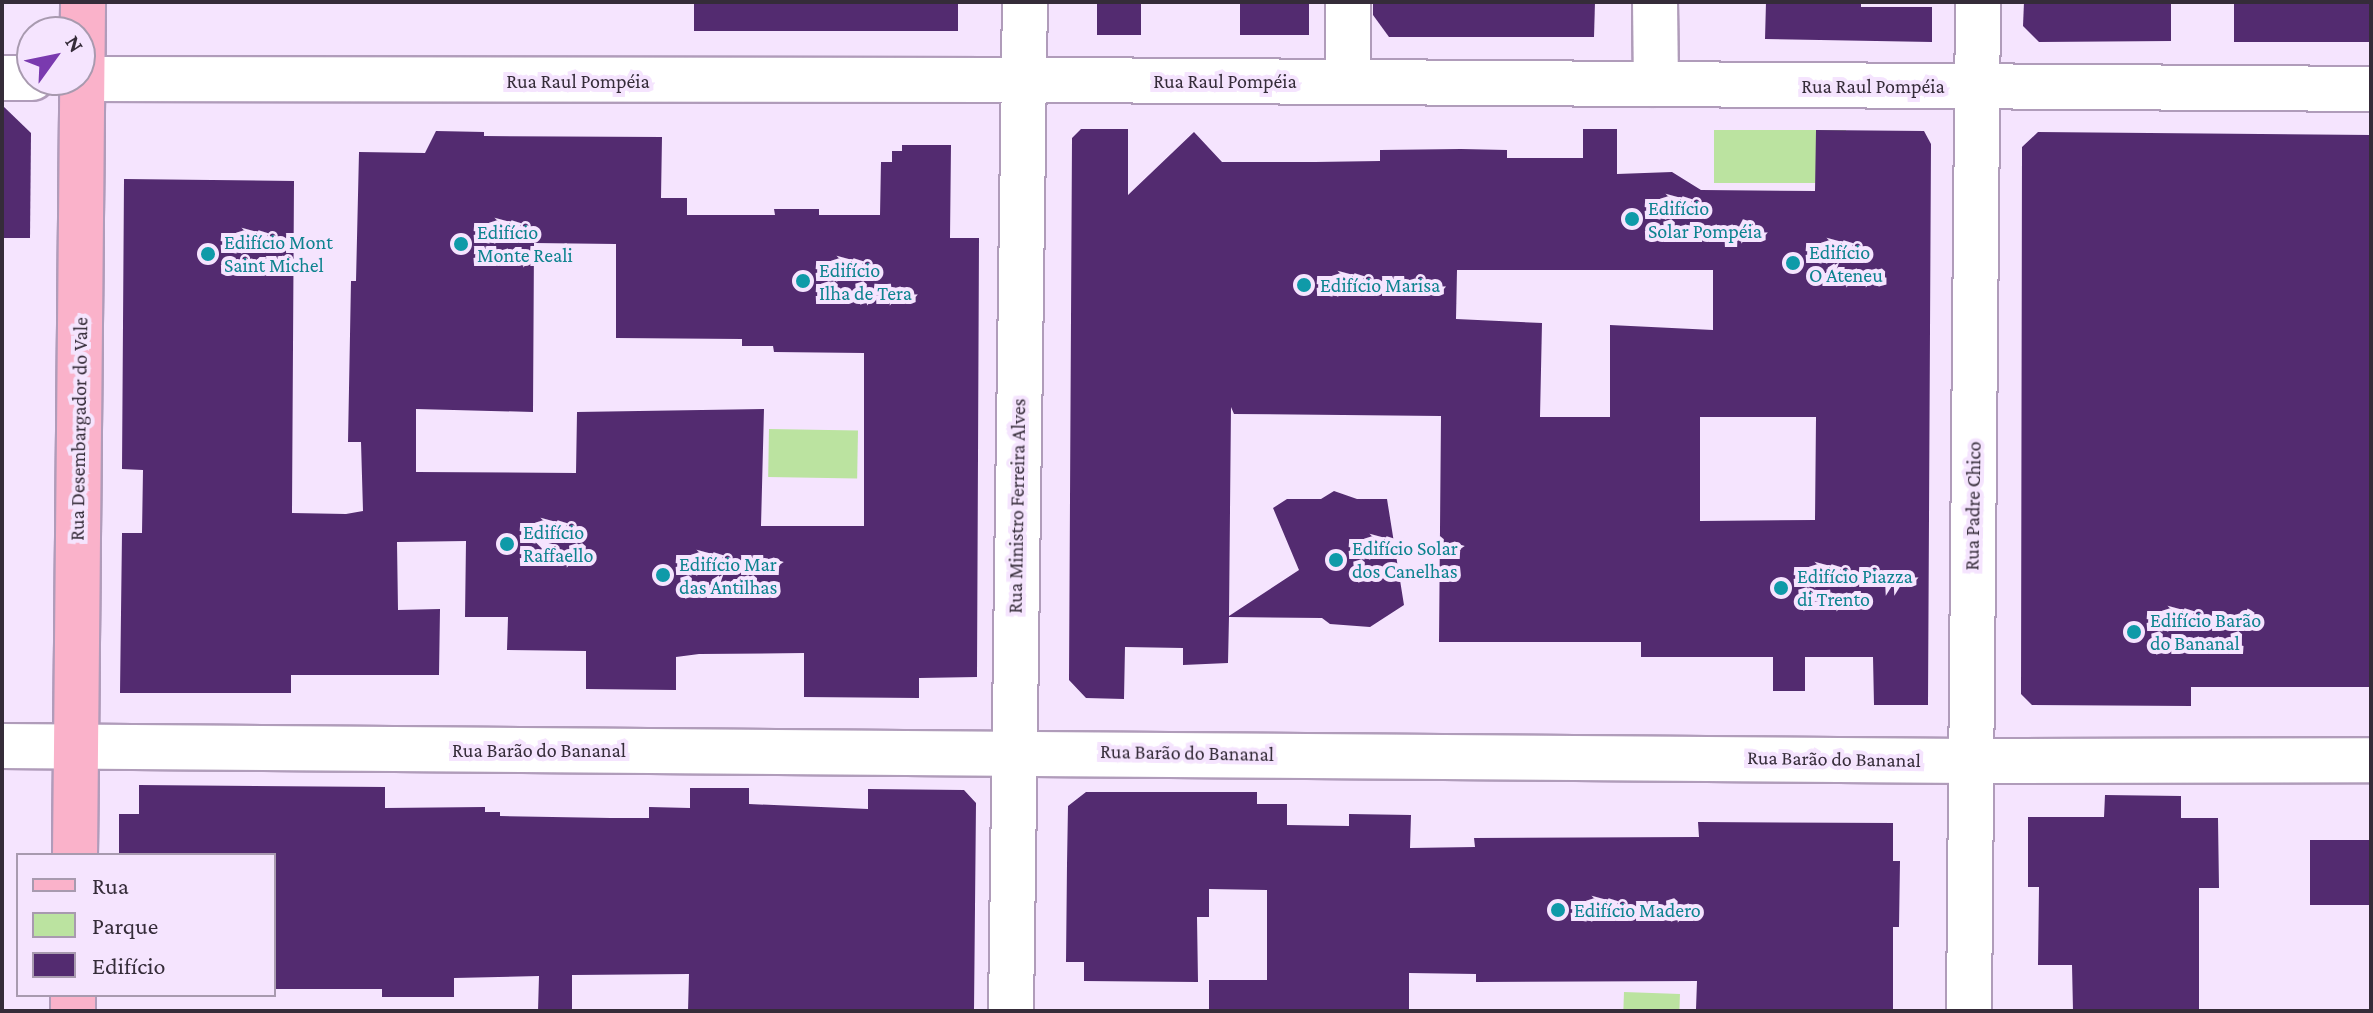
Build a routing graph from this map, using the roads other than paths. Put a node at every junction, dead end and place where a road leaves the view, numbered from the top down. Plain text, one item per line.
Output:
1 (1025, 2) edge
2 (1348, 2) edge
3 (1655, 2) edge
4 (1978, 2) edge
5 (96, 79) edge
6 (1025, 80) junction
7 (1348, 82) junction
8 (1656, 84) junction
9 (1978, 86) junction
10 (2371, 89) edge
11 (82, 96) edge
12 (2, 746) edge
13 (76, 747) junction
14 (1012, 753) junction
15 (2371, 760) edge
16 (1970, 761) junction
17 (75, 853) edge
18 (1011, 1011) edge
19 (1969, 1011) edge

1 - 6 street, Rua Ministro Ferreira Alves
2 - 7 street
3 - 8 street
4 - 9 street, Rua Padre Chico
5 - 6 street, Rua Raul Pompéia
6 - 7 street, Rua Raul Pompéia
6 - 14 street, Rua Ministro Ferreira Alves
7 - 8 street, Rua Raul Pompéia
8 - 9 street, Rua Raul Pompéia
9 - 10 street, Rua Raul Pompéia
9 - 16 street, Rua Padre Chico
11 - 13 main road, Rua Desembargador do Vale
12 - 13 street, Rua Barão do Bananal
13 - 14 street, Rua Barão do Bananal
13 - 17 main road, Rua Desembargador do Vale
14 - 16 street, Rua Barão do Bananal
14 - 18 street, Rua Ministro Ferreira Alves
15 - 16 street, Rua Barão do Bananal
16 - 19 street, Rua Padre Chico

